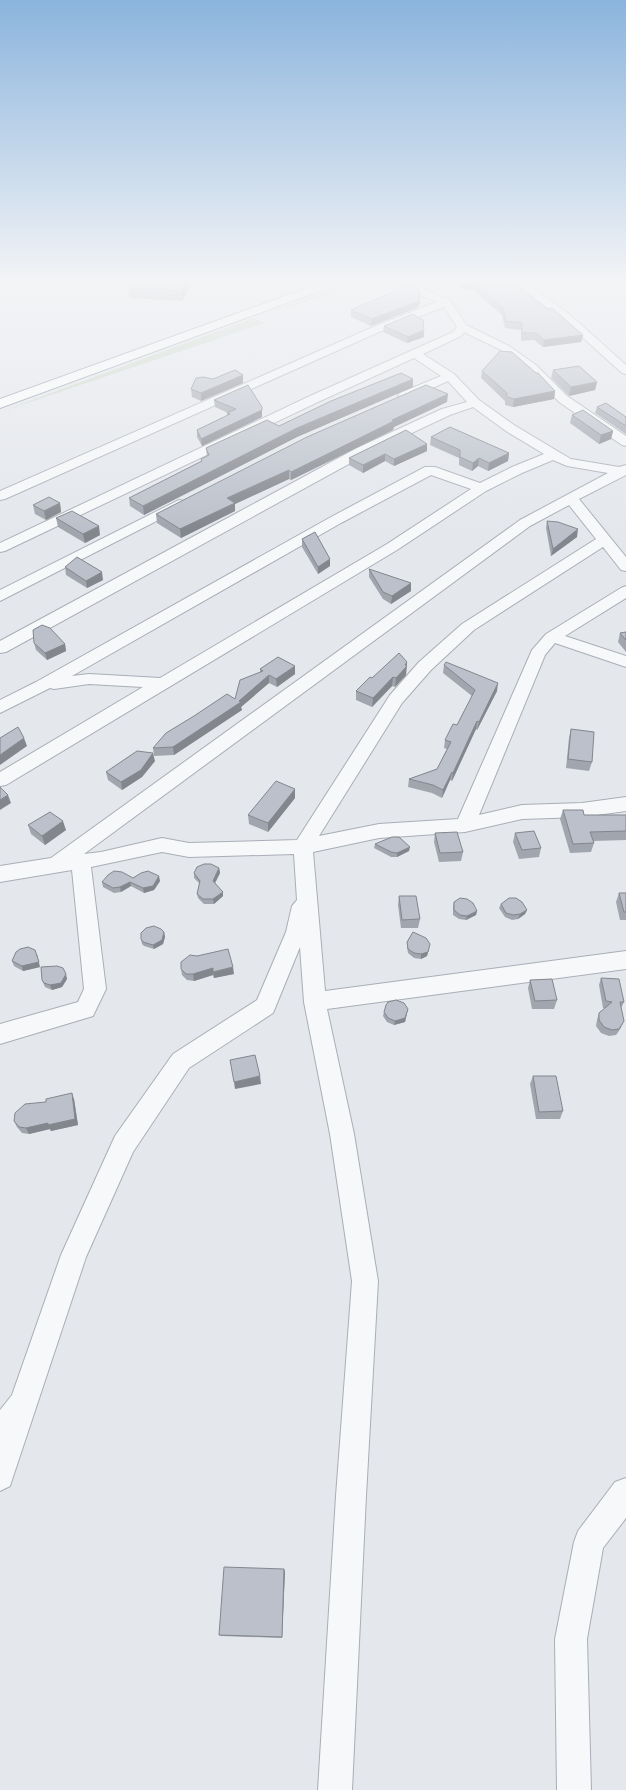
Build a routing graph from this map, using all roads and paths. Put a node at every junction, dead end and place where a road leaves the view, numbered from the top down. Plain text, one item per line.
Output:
1 (114, 363) edge
2 (301, 363) edge
3 (396, 363) edge
4 (429, 363) edge
5 (526, 363) edge
6 (617, 363) edge
7 (626, 371) edge
8 (450, 376) junction
9 (393, 400) edge
10 (475, 403) junction
11 (0, 404) edge
12 (626, 442) edge
13 (554, 455) junction
14 (625, 471) edge
15 (481, 488) junction
16 (0, 496) edge
17 (188, 499) edge
18 (572, 499) junction
19 (604, 540) junction
20 (0, 548) edge
21 (626, 567) edge
22 (626, 591) edge
23 (0, 596) edge
24 (552, 637) junction
25 (0, 648) edge
26 (626, 662) edge
27 (162, 683) junction
28 (42, 686) junction
29 (0, 707) edge
30 (0, 780) edge
31 (626, 804) edge
32 (465, 825) junction
33 (304, 847) junction
34 (81, 862) junction
35 (56, 864) junction
36 (0, 874) edge
37 (306, 887) junction
38 (626, 960) edge
39 (315, 1002) junction
40 (0, 1034) edge
41 (26, 1395) junction
42 (0, 1432) edge
43 (0, 1476) edge
44 (626, 1493) edge
45 (335, 1790) edge
46 (574, 1790) edge

1 - 11 highway
2 - 16 street
3 - 20 street
4 - 8 street
5 - 12 street
6 - 7 street
8 - 9 street
8 - 10 street
10 - 13 street
10 - 25 street
13 - 14 street
13 - 15 street
14 - 18 street
15 - 27 street
15 - 28 street
17 - 23 street
18 - 19 street
18 - 35 street
19 - 21 street
19 - 33 street
22 - 24 street
24 - 26 street
24 - 32 street
27 - 28 street
27 - 30 street
28 - 29 street
31 - 32 street
32 - 33 street
33 - 34 street
33 - 37 street
34 - 35 street
34 - 40 street
35 - 36 street
37 - 39 street
37 - 41 street
38 - 39 street
39 - 45 street
41 - 42 street
41 - 43 street
44 - 46 street

